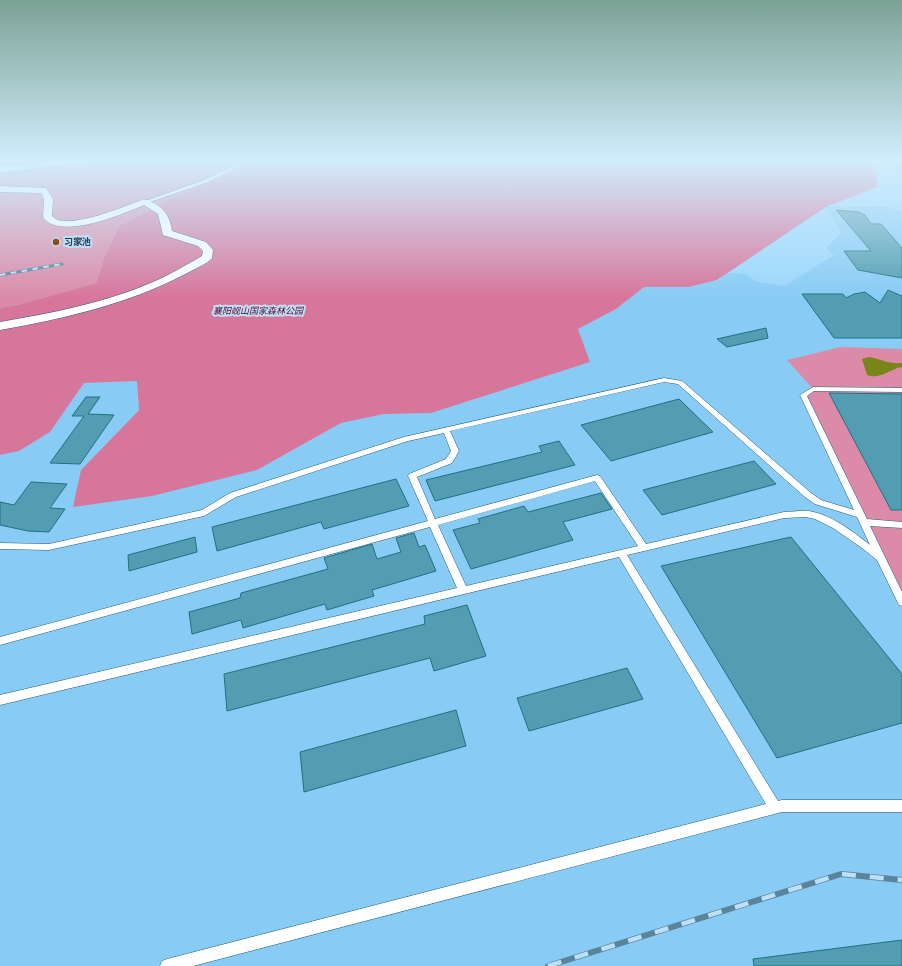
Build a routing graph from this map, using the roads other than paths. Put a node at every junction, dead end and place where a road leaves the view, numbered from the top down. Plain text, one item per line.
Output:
1 (49, 207) edge
2 (129, 207) edge
3 (155, 207) edge
4 (0, 326) edge
5 (902, 390) edge
6 (446, 430) junction
7 (818, 502) junction
8 (815, 516) junction
9 (863, 521) junction
10 (432, 523) junction
11 (902, 525) edge
12 (852, 537) junction
13 (0, 546) edge
14 (644, 548) junction
15 (621, 553) junction
16 (880, 557) junction
17 (463, 591) junction
18 (902, 602) edge
19 (0, 641) edge
20 (0, 700) edge
21 (902, 806) edge
22 (775, 808) junction
23 (167, 966) edge

1 - 2 street
3 - 4 street
5 - 9 lane
6 - 7 lane
6 - 10 lane
6 - 13 lane
7 - 8 lane
7 - 9 lane
8 - 12 lane
8 - 14 lane
9 - 11 lane
9 - 12 lane
9 - 16 lane
10 - 14 lane
10 - 17 lane
10 - 19 lane
12 - 16 lane
14 - 15 lane
15 - 17 lane
15 - 22 lane
16 - 18 lane
17 - 20 lane
21 - 22 lane
22 - 23 lane

